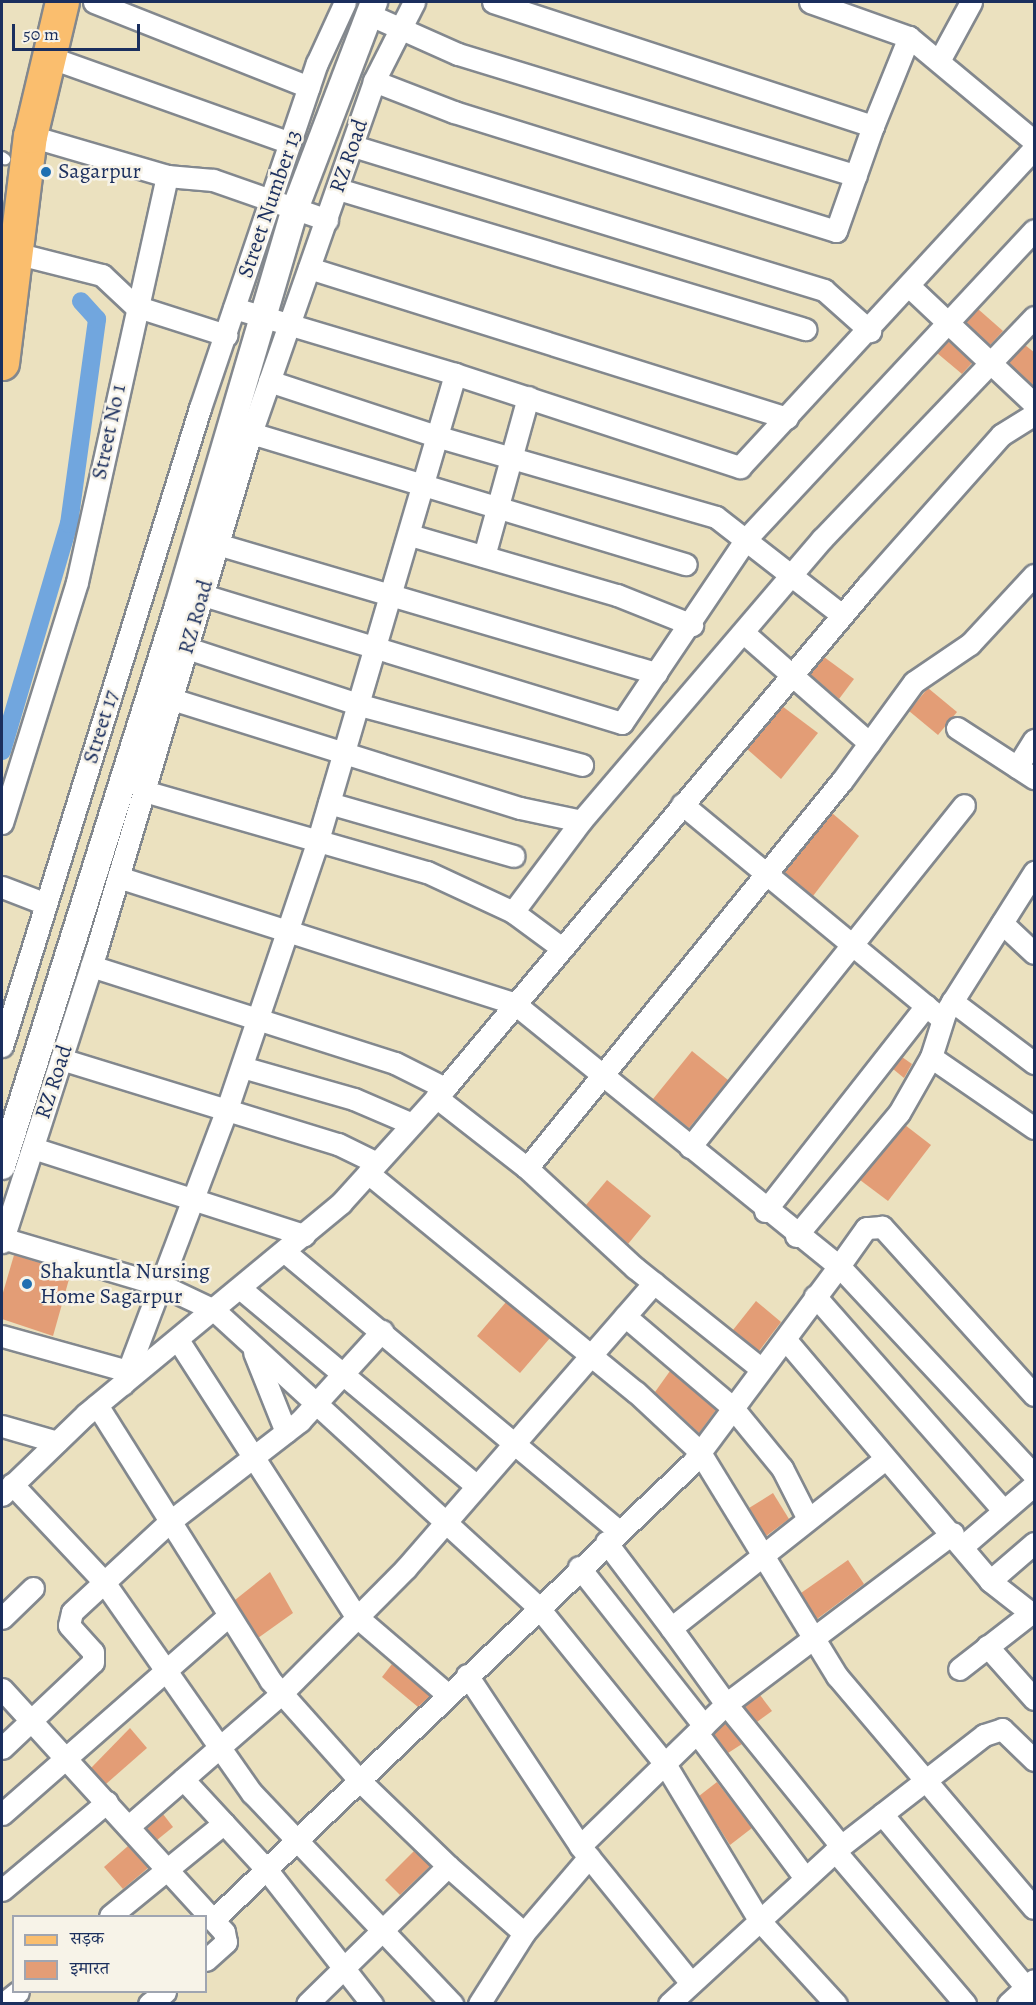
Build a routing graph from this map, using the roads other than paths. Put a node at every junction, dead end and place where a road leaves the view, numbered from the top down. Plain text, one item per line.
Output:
1 (38, 2) edge
2 (62, 2) edge
3 (94, 2) edge
4 (344, 2) edge
5 (414, 2) edge
6 (493, 2) edge
7 (810, 2) edge
8 (971, 2) edge
9 (371, 8) edge
10 (399, 31) junction
11 (909, 37) junction
12 (46, 56) junction
13 (939, 61) junction
14 (374, 81) junction
15 (309, 87) junction
16 (873, 126) junction
17 (30, 136) junction
18 (1035, 141) edge
19 (290, 143) junction
20 (353, 146) junction
21 (1035, 148) edge
22 (3, 165) edge
23 (167, 176) junction
24 (856, 176) junction
25 (338, 189) junction
26 (271, 199) junction
27 (295, 209) junction
28 (327, 220) junction
29 (1035, 230) edge
30 (15, 253) junction
31 (309, 268) junction
32 (911, 288) junction
33 (135, 306) junction
34 (234, 308) junction
35 (1035, 317) edge
36 (264, 318) junction
37 (946, 324) junction
38 (289, 325) junction
39 (806, 329) dead end
40 (870, 331) junction
41 (226, 335) junction
42 (3, 345) edge
43 (992, 362) junction
44 (455, 374) junction
45 (269, 381) junction
46 (528, 396) junction
47 (200, 408) joint
48 (1033, 415) edge
49 (787, 418) junction
50 (250, 433) junction
51 (440, 437) junction
52 (509, 457) junction
53 (426, 484) junction
54 (495, 505) junction
55 (410, 535) junction
56 (746, 539) junction
57 (217, 544) junction
58 (484, 556) junction
59 (686, 564) dead end
60 (1035, 575) edge
61 (791, 576) junction
62 (392, 591) junction
63 (203, 595) junction
64 (842, 615) junction
65 (692, 625) junction
66 (744, 633) junction
67 (374, 647) junction
68 (187, 648) junction
69 (656, 673) junction
70 (791, 675) junction
71 (161, 696) junction
72 (360, 705) junction
73 (957, 728) dead end
74 (1035, 740) edge
75 (869, 743) junction
76 (343, 753) junction
77 (582, 765) dead end
78 (1026, 772) edge
79 (144, 791) junction
80 (329, 803) junction
81 (682, 804) junction
82 (964, 805) dead end
83 (581, 821) junction
84 (2, 823) edge
85 (318, 840) junction
86 (514, 856) dead end
87 (1035, 872) edge
88 (764, 874) junction
89 (118, 877) junction
90 (2, 887) edge
91 (46, 904) junction
92 (513, 912) junction
93 (1002, 922) junction
94 (288, 930) junction
95 (559, 946) junction
96 (847, 946) junction
97 (1035, 953) edge
98 (91, 966) junction
99 (515, 1004) junction
100 (940, 1009) junction
101 (257, 1022) junction
102 (2, 1044) edge
103 (931, 1057) junction
104 (61, 1059) junction
105 (1035, 1063) edge
106 (242, 1067) junction
107 (600, 1076) junction
108 (441, 1093) junction
109 (227, 1109) junction
110 (412, 1124) junction
111 (1035, 1128) edge
112 (33, 1148) junction
113 (690, 1148) junction
114 (2, 1167) edge
115 (372, 1168) junction
116 (527, 1168) junction
117 (193, 1199) junction
118 (765, 1211) junction
119 (304, 1235) junction
120 (796, 1236) junction
121 (2, 1239) edge
122 (285, 1252) junction
123 (840, 1266) junction
124 (654, 1283) junction
125 (161, 1285) junction
126 (241, 1289) junction
127 (815, 1296) junction
128 (214, 1310) junction
129 (625, 1316) junction
130 (382, 1331) junction
131 (2, 1336) edge
132 (784, 1339) junction
133 (178, 1340) junction
134 (251, 1345) junction
135 (590, 1357) junction
136 (760, 1368) junction
137 (343, 1375) junction
138 (126, 1378) junction
139 (1035, 1395) edge
140 (97, 1405) junction
141 (314, 1406) junction
142 (732, 1407) junction
143 (2, 1426) edge
144 (286, 1432) junction
145 (57, 1442) junction
146 (517, 1442) junction
147 (699, 1451) junction
148 (254, 1457) junction
149 (885, 1460) junction
150 (1035, 1475) edge
151 (1035, 1485) edge
152 (477, 1486) junction
153 (7, 1490) edge
154 (1003, 1510) junction
155 (808, 1519) junction
156 (446, 1522) junction
157 (168, 1523) junction
158 (613, 1536) junction
159 (958, 1539) junction
160 (1035, 1543) edge
161 (764, 1552) junction
162 (579, 1567) junction
163 (990, 1581) junction
164 (104, 1582) junction
165 (33, 1588) dead end
166 (538, 1606) junction
167 (1033, 1613) edge
168 (228, 1616) junction
169 (356, 1616) junction
170 (2, 1618) edge
171 (671, 1628) junction
172 (816, 1641) junction
173 (987, 1646) junction
174 (959, 1669) dead end
175 (164, 1672) junction
176 (467, 1676) junction
177 (2, 1689) edge
178 (282, 1694) junction
179 (447, 1694) junction
180 (1035, 1699) edge
181 (726, 1704) junction
182 (28, 1717) junction
183 (701, 1729) junction
184 (2, 1748) edge
185 (218, 1749) junction
186 (64, 1755) junction
187 (1035, 1760) edge
188 (665, 1764) junction
189 (183, 1779) junction
190 (359, 1780) junction
191 (925, 1782) junction
192 (107, 1802) junction
193 (2, 1814) edge
194 (882, 1814) junction
195 (224, 1823) junction
196 (129, 1826) junction
197 (296, 1840) junction
198 (838, 1848) junction
199 (584, 1851) junction
200 (448, 1866) junction
201 (168, 1869) junction
202 (266, 1869) junction
203 (805, 1878) junction
204 (2, 1890) edge
205 (1035, 1908) edge
206 (112, 1915) edge
207 (213, 1920) junction
208 (759, 1920) junction
209 (524, 1933) junction
210 (383, 1934) junction
211 (207, 1959) edge
212 (344, 1971) junction
213 (1032, 1988) edge
214 (17, 1993) edge
215 (164, 1993) edge
216 (682, 1996) edge
217 (3, 2004) edge
218 (149, 2004) edge
219 (307, 2004) edge
220 (372, 2004) edge
221 (452, 2004) edge
222 (479, 2004) edge
223 (836, 2004) edge
224 (965, 2004) edge
225 (1008, 2004) edge

1 - 22 main road
2 - 12 main road
3 - 15 street
4 - 15 street, Street Number 13
5 - 10 street, RZ Road
6 - 16 street
7 - 11 street
8 - 13 street
9 - 10 street
9 - 27 street
10 - 14 street, RZ Road
10 - 24 street
11 - 13 street
11 - 16 street
12 - 17 main road
12 - 19 street
13 - 18 street
14 - 20 street, RZ Road
14 - 24 street
15 - 19 street, Street Number 13
16 - 24 street
17 - 23 street
17 - 30 main road
19 - 26 street, Street Number 13
20 - 25 street, RZ Road
20 - 40 street
21 - 32 street
23 - 26 street
23 - 33 street, Street No 1
25 - 28 street, RZ Road
25 - 39 street
26 - 27 street
26 - 34 street, Street Number 13
27 - 28 street
27 - 36 street
28 - 31 street, RZ Road
29 - 37 street
30 - 33 street
30 - 42 main road
31 - 38 street, RZ Road
31 - 49 street
32 - 37 street
32 - 40 street
33 - 41 street
33 - 84 street, Street No 1
34 - 36 street
34 - 41 street, Street Number 13
35 - 43 street
36 - 38 street
36 - 71 street
37 - 43 street
37 - 56 street
38 - 44 street
38 - 45 street, RZ Road
40 - 49 street
41 - 47 street, Street Number 13
43 - 48 street
43 - 61 street
44 - 46 street
44 - 51 street
45 - 50 street, RZ Road
45 - 51 street
46 - 49 street
46 - 52 street
47 - 91 street, Street 17
48 - 64 street
50 - 53 street
50 - 57 street, RZ Road
51 - 52 street
51 - 53 street
52 - 54 street
52 - 56 street
53 - 54 street
53 - 55 street
54 - 58 street
54 - 59 street
55 - 58 street
55 - 62 street
56 - 61 street
56 - 65 street
57 - 62 street
57 - 63 street, RZ Road
58 - 65 street
60 - 75 street
61 - 64 street
61 - 66 street
62 - 67 street
62 - 69 street
63 - 67 street
63 - 68 street, RZ Road
64 - 70 street
65 - 69 street
66 - 70 street
66 - 83 street
67 - 69 street
67 - 72 street
68 - 71 street, RZ Road
68 - 72 street
70 - 75 street
70 - 81 street
71 - 76 street
71 - 79 street, RZ Road
71 - 114 street
72 - 76 street
72 - 77 street
73 - 78 street
74 - 78 street
75 - 88 street
76 - 80 street
76 - 83 street
79 - 85 street
79 - 89 street, RZ Road
80 - 85 street
80 - 86 street
81 - 88 street
81 - 95 street
82 - 96 street
83 - 92 street
85 - 92 street
85 - 94 street
87 - 93 street
88 - 96 street
88 - 107 street
89 - 94 street
89 - 98 street, RZ Road
90 - 91 street
91 - 102 street, Street 17
92 - 95 street
93 - 97 street
93 - 100 street
94 - 99 street
94 - 101 street
95 - 99 street
96 - 100 street
96 - 113 street
98 - 101 street
98 - 104 street, RZ Road
99 - 107 street
99 - 108 street
100 - 103 street
100 - 105 street
100 - 118 street
101 - 106 street
101 - 108 street
103 - 111 street
103 - 120 street
104 - 109 street
104 - 112 street, RZ Road
106 - 109 street
106 - 110 street
107 - 113 street
107 - 116 street
108 - 110 street
108 - 116 street
109 - 115 street
109 - 117 street
110 - 115 street
112 - 117 street
112 - 121 street, RZ Road
113 - 118 street
115 - 119 street
115 - 135 street
116 - 124 street
117 - 119 street
117 - 125 street
118 - 120 street
119 - 122 street
120 - 123 street
121 - 125 street
122 - 126 street
122 - 130 street
123 - 127 street
123 - 139 street
123 - 150 street
124 - 129 street
124 - 136 street
125 - 128 street
125 - 138 street
126 - 128 street
126 - 137 street
127 - 132 street
127 - 154 street
128 - 133 street
128 - 134 street
129 - 135 street
129 - 142 street
130 - 137 street
130 - 146 street
131 - 138 street
132 - 136 street
132 - 149 street
133 - 138 street
133 - 148 street
134 - 141 street
134 - 144 street
135 - 146 street
135 - 147 street
136 - 142 street
137 - 141 street
137 - 152 street
138 - 140 street
140 - 145 street
140 - 157 street
141 - 144 street
141 - 156 street
142 - 147 street
142 - 155 street
143 - 145 street
144 - 148 street
145 - 153 street
146 - 152 street
146 - 158 street
147 - 158 street
147 - 161 street
148 - 157 street
148 - 169 street
149 - 155 street
149 - 159 street
151 - 154 street
152 - 156 street
153 - 164 street
154 - 159 street
155 - 161 street
156 - 166 street
156 - 169 street
157 - 164 street
157 - 168 street
158 - 162 street
158 - 171 street
159 - 163 street
159 - 172 street
160 - 163 street
161 - 171 street
161 - 172 street
162 - 166 street
162 - 183 street
163 - 167 street
164 - 175 street
164 - 182 street
165 - 170 street
166 - 176 street
166 - 188 street
167 - 173 street
168 - 175 street
168 - 178 street
169 - 178 street
169 - 179 street
171 - 181 street
172 - 181 street
172 - 191 street
173 - 174 street
173 - 180 street
175 - 185 street
175 - 186 street
176 - 179 street
176 - 199 street
177 - 182 street
178 - 185 street
178 - 190 street
179 - 190 street
181 - 183 street
181 - 198 street
182 - 184 street
182 - 186 street
183 - 188 street
183 - 203 street
185 - 189 street
185 - 197 street
186 - 192 street
186 - 193 street
187 - 191 street
188 - 199 street
188 - 208 street
189 - 195 street
189 - 196 street
190 - 197 street
190 - 200 street
191 - 194 street
191 - 205 street
192 - 196 street
192 - 204 street
194 - 198 street
194 - 213 street
195 - 201 street
195 - 202 street
196 - 201 street
197 - 202 street
197 - 210 street
198 - 203 street
198 - 224 street
199 - 209 street
199 - 216 street
200 - 209 street
200 - 210 street
201 - 206 street
201 - 207 street
202 - 207 street
202 - 212 street
203 - 208 street
207 - 211 street
208 - 216 street
208 - 223 street
209 - 222 street
210 - 212 street
210 - 221 street
212 - 219 street
212 - 220 street
213 - 225 street
214 - 217 street
215 - 218 street

